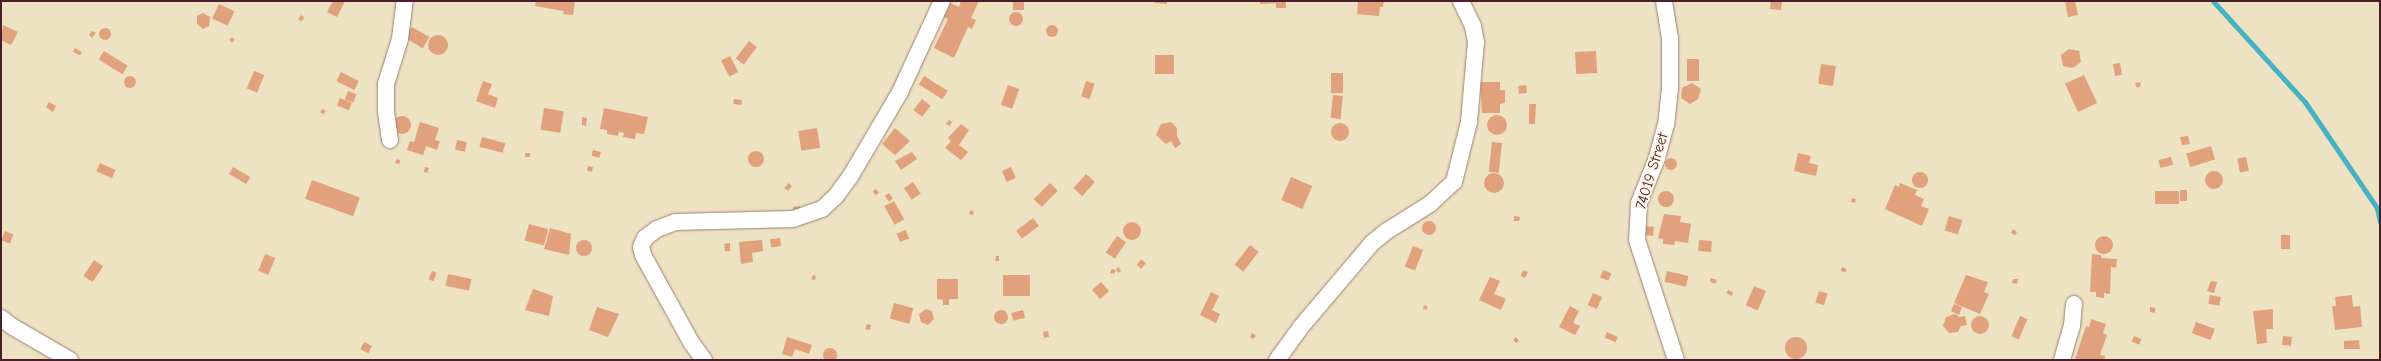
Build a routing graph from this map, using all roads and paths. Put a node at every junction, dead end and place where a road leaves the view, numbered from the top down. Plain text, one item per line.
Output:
1 (405, 1) edge
2 (942, 1) edge
3 (1461, 1) edge
4 (1664, 1) edge
5 (390, 140) dead end
6 (2074, 304) dead end
7 (1, 318) edge
8 (70, 360) edge
9 (704, 360) edge
10 (1277, 360) edge
11 (1676, 360) edge
12 (2062, 360) edge

1 - 5 street
2 - 9 street
3 - 10 street
4 - 11 street, 74019 Street
6 - 12 street
7 - 8 street

